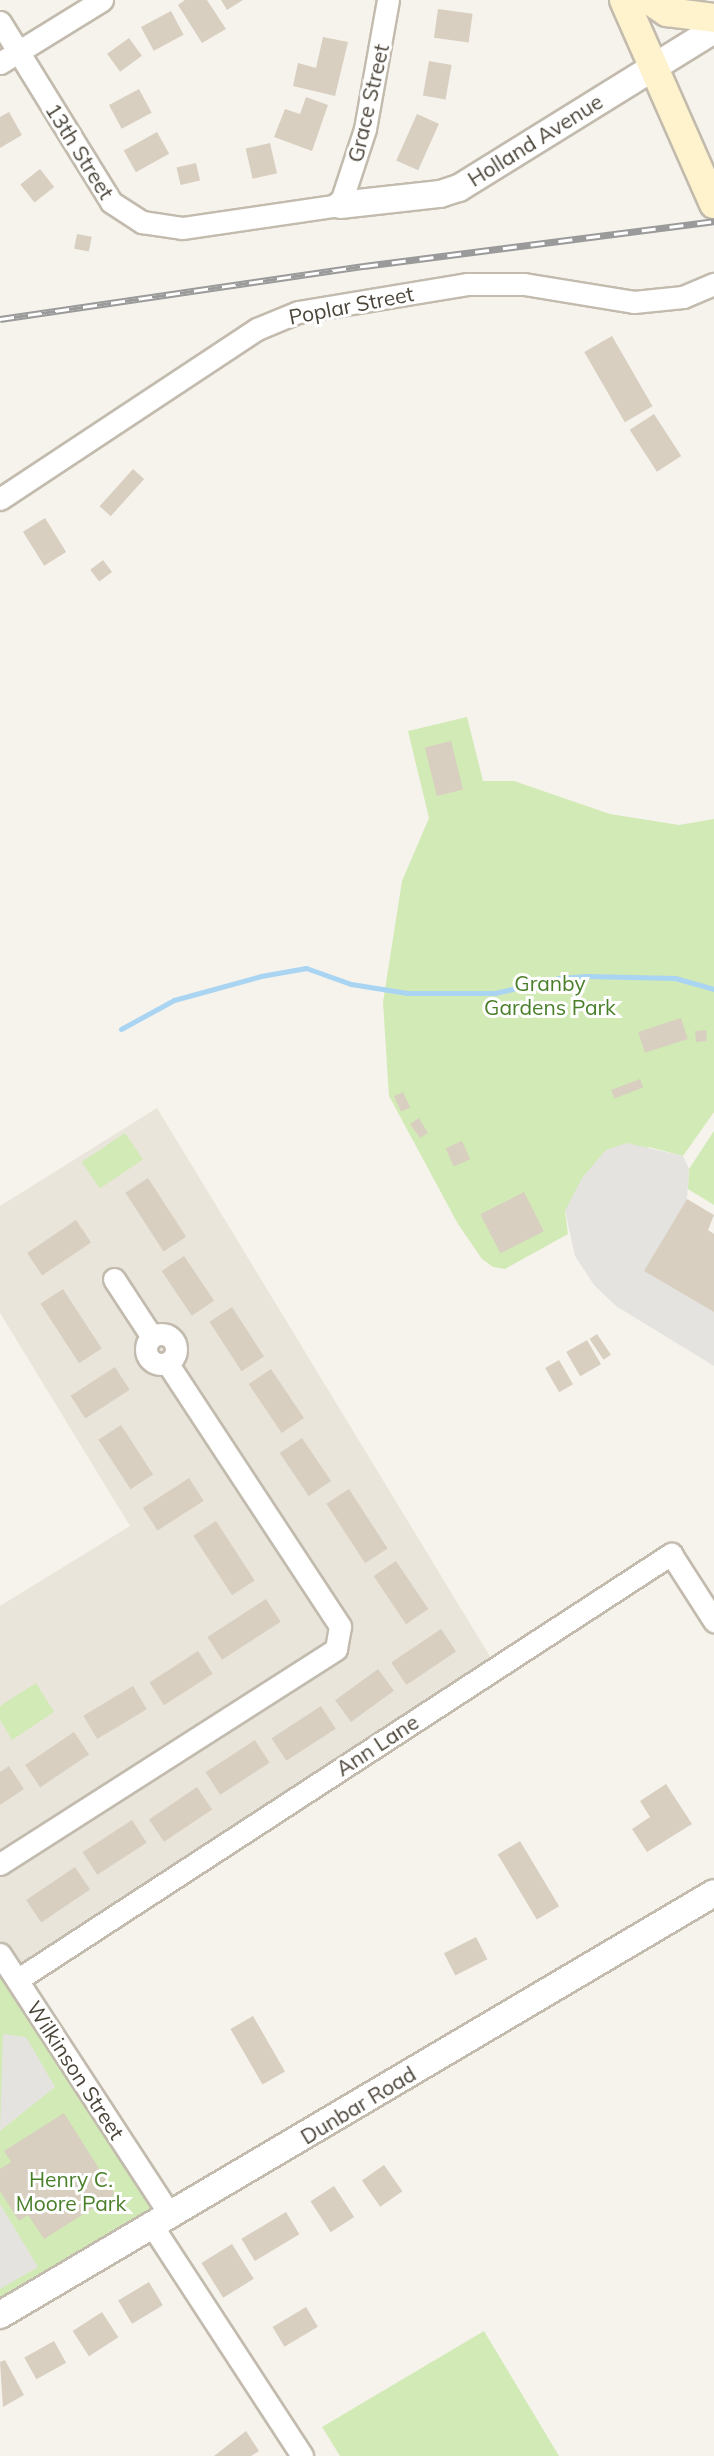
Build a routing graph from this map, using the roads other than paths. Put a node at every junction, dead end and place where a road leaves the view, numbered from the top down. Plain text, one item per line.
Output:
1 (102, 0) edge
2 (388, 0) edge
3 (624, 0) edge
4 (649, 0) edge
5 (714, 18) edge
6 (0, 21) edge
7 (714, 30) edge
8 (18, 52) junction
9 (0, 63) edge
10 (654, 65) junction
11 (714, 204) edge
12 (340, 205) junction
13 (714, 284) edge
14 (0, 499) edge
15 (114, 1279) dead end
16 (714, 1620) edge
17 (0, 1864) edge
18 (714, 1893) edge
19 (0, 1954) edge
20 (17, 1980) junction
21 (162, 2222) junction
22 (0, 2315) edge
23 (302, 2456) edge

1 - 8 street
2 - 12 street, Grace Street
3 - 10 main road
4 - 5 main road
6 - 8 street, 13th Street
7 - 10 street, Holland Avenue
8 - 9 street
8 - 12 street, 13th Street
10 - 11 main road
10 - 12 street, Holland Avenue
13 - 14 street, Poplar Street
15 - 17 street
16 - 20 street, Ann Lane
18 - 21 street, Dunbar Road
19 - 20 street, Wilkinson Street
20 - 21 street, Wilkinson Street
21 - 22 street, Dunbar Road
21 - 23 street, Wilkinson Street

